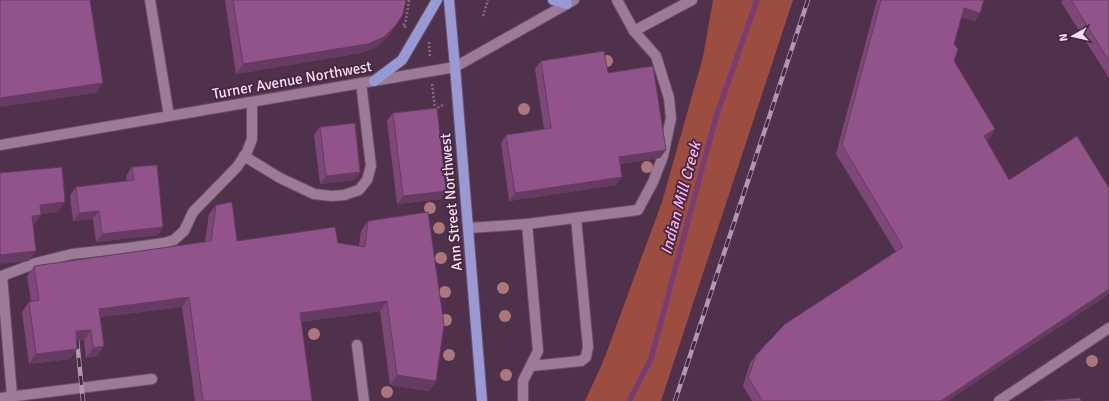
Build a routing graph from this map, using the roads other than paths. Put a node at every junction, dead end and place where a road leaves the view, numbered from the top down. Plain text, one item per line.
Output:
1 (150, 0) edge
2 (437, 0) edge
3 (448, 0) edge
4 (553, 0) edge
5 (617, 0) edge
6 (692, 0) edge
7 (571, 2) edge
8 (634, 31) junction
9 (455, 67) junction
10 (374, 81) junction
11 (361, 83) junction
12 (252, 102) junction
13 (169, 116) junction
14 (0, 144) edge
15 (244, 156) junction
16 (576, 218) junction
17 (527, 224) junction
18 (468, 228) junction
19 (1, 276) edge
20 (1109, 328) edge
21 (356, 345) dead end
22 (531, 366) junction
23 (152, 379) dead end
24 (12, 396) junction
25 (0, 398) edge
26 (364, 401) edge
27 (482, 401) edge
28 (524, 401) edge
29 (999, 401) edge

1 - 13 street
2 - 10 main road
3 - 9 main road, Ann Street Northwest
4 - 7 main road
5 - 8 street
6 - 8 street
7 - 9 street, Turner Avenue Northwest
8 - 16 street
9 - 10 street, Turner Avenue Northwest
9 - 18 main road, Ann Street Northwest
10 - 11 street, Turner Avenue Northwest
11 - 12 street, Turner Avenue Northwest
11 - 15 street
12 - 13 street, Turner Avenue Northwest
12 - 15 street
13 - 14 street, Turner Avenue Northwest
15 - 19 street
16 - 17 street
16 - 22 street
17 - 18 street
17 - 22 street
18 - 27 main road, Ann Street Northwest
19 - 24 street
20 - 29 street
21 - 26 street
22 - 28 street
23 - 24 street
24 - 25 street

